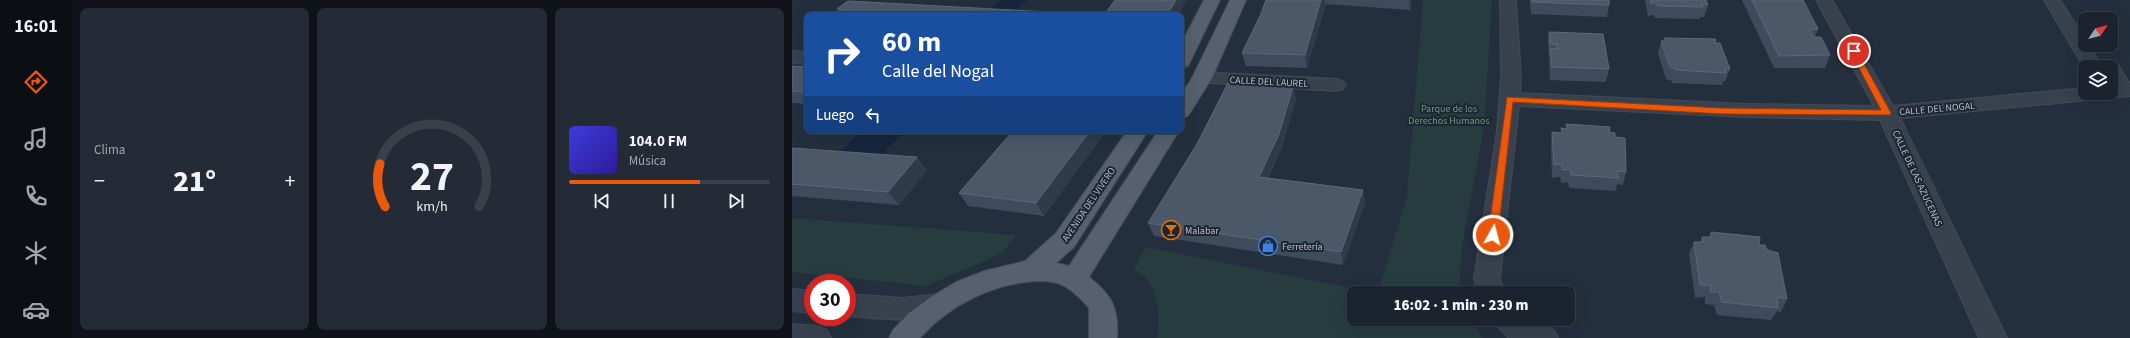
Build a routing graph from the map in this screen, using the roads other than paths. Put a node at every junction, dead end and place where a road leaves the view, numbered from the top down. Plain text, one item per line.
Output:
1 (1212, 0) edge
2 (1238, 0) edge
3 (1508, 0) edge
4 (1824, 0) edge
5 (2052, 0) edge
6 (2066, 0) edge
7 (2078, 18) edge
8 (1184, 56) edge
9 (792, 57) edge
10 (804, 58) edge
11 (2089, 60) edge
12 (1202, 78) junction
13 (1336, 85) dead end
14 (2078, 95) edge
15 (1510, 99) junction
16 (1184, 106) edge
17 (1887, 113) junction
18 (1136, 134) edge
19 (1167, 134) edge
20 (1032, 270) junction
21 (1075, 278) junction
22 (1490, 286) edge
23 (792, 300) edge
24 (804, 301) edge
25 (856, 305) edge
26 (938, 305) junction
27 (1515, 326) edge
28 (792, 336) edge
29 (818, 338) edge
30 (903, 338) edge
31 (1103, 338) edge
32 (1544, 338) edge
33 (1993, 338) edge

1 - 8 main road
2 - 12 main road
3 - 15 street
4 - 17 street, CALLE DE LAS AZUCENAS
5 - 11 street
6 - 7 street
9 - 10 street
12 - 13 street, CALLE DEL LAUREL
12 - 16 main road
14 - 17 street, CALLE DEL NOGAL
15 - 17 street, CALLE DEL NOGAL
15 - 22 street
17 - 33 street, CALLE DE LAS AZUCENAS
18 - 20 main road, AVENIDA DEL VIVERO
19 - 21 main road
20 - 21 main road
20 - 26 main road
21 - 31 main road
23 - 24 street
25 - 26 street
26 - 30 main road
27 - 32 street
28 - 29 street

